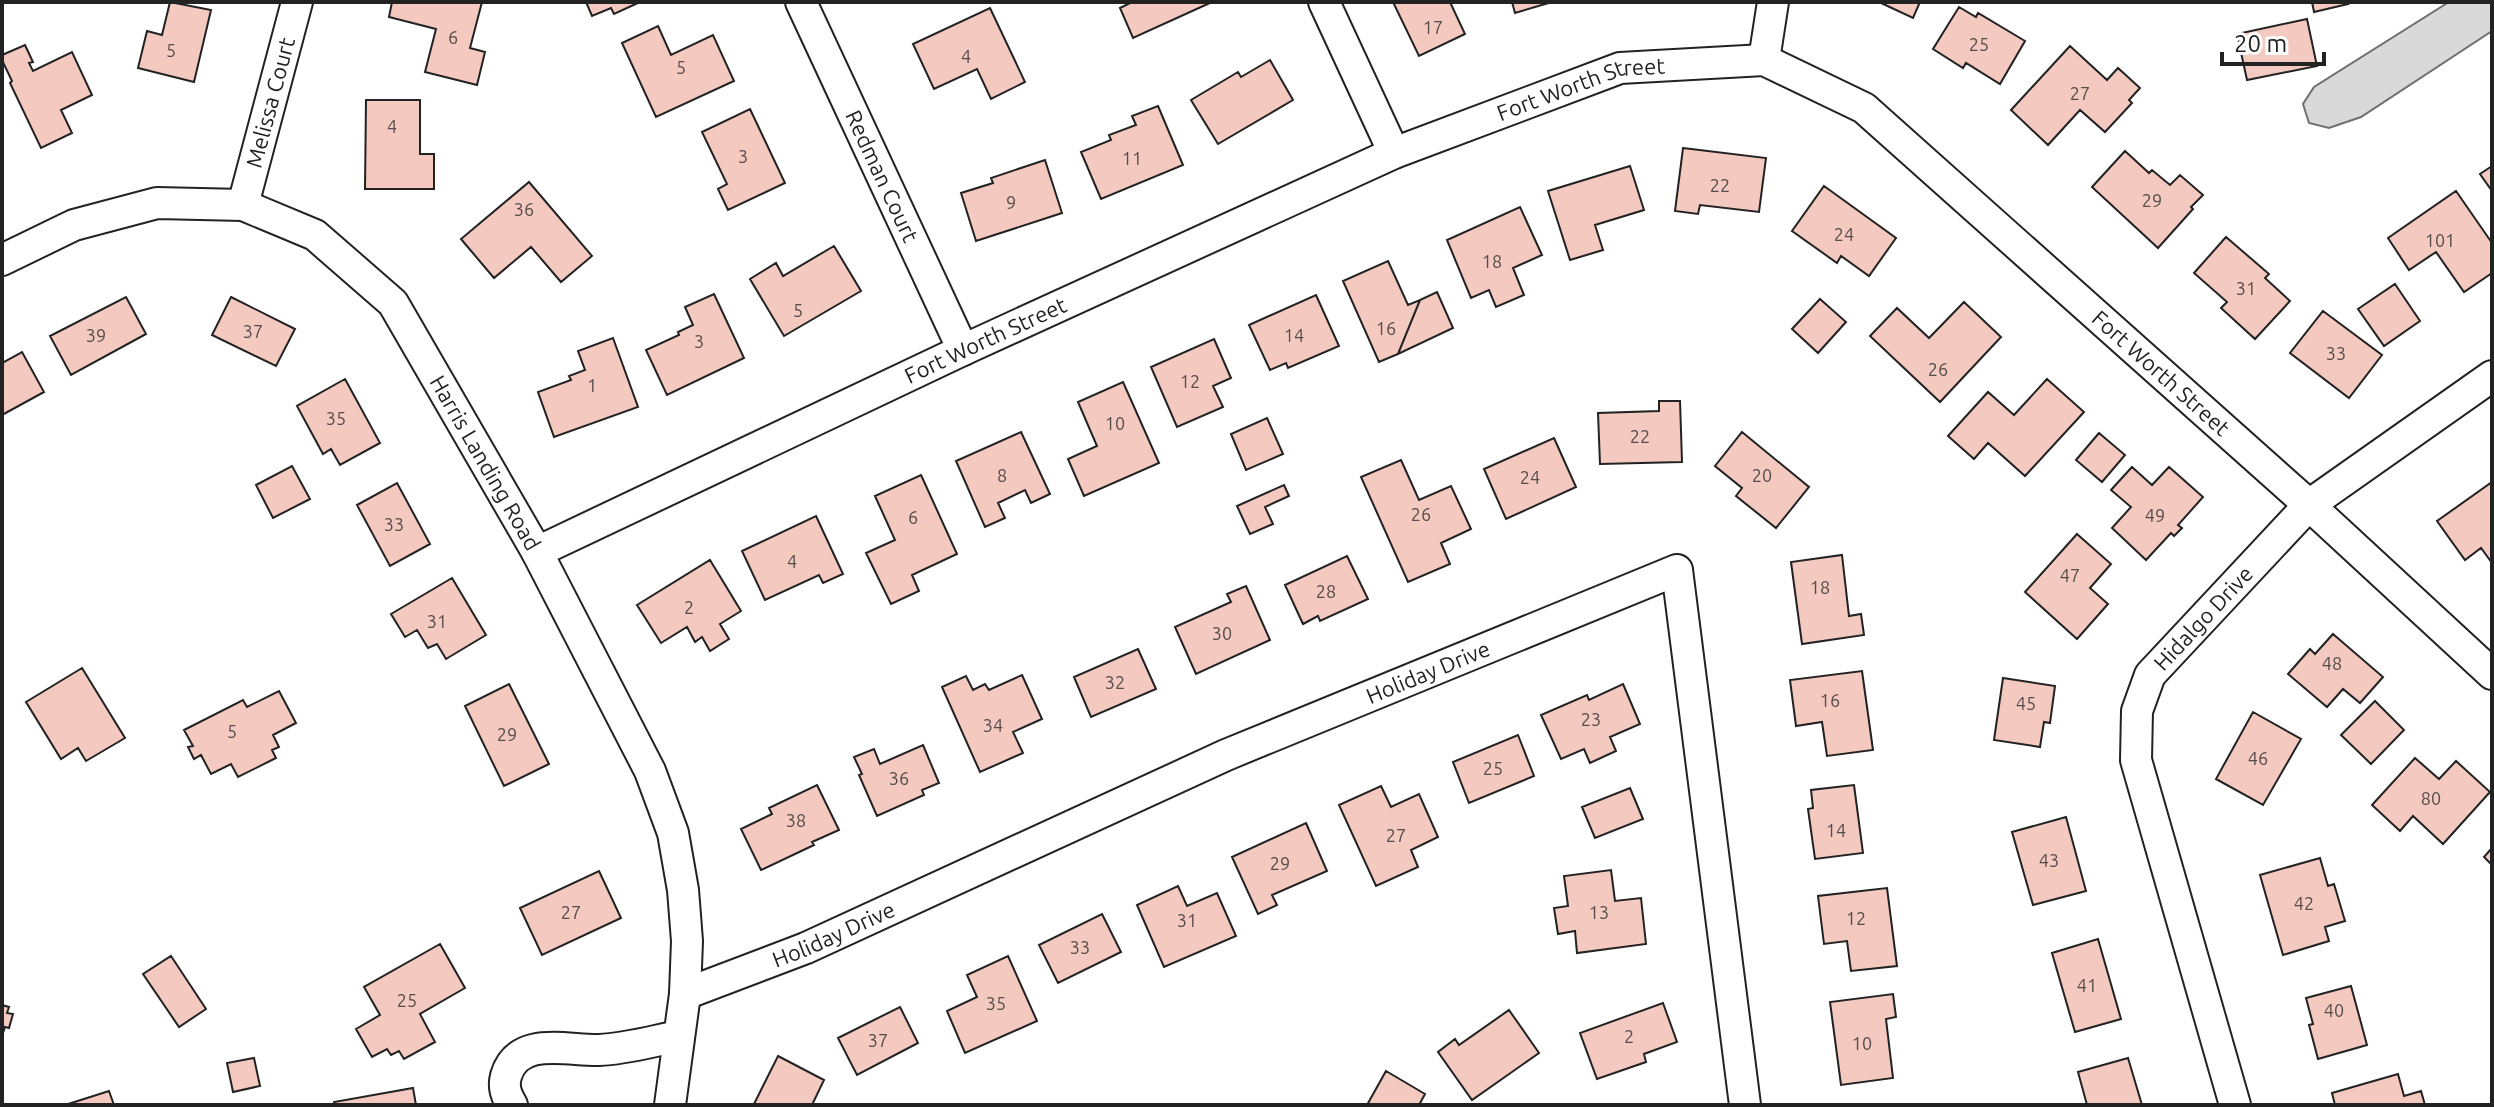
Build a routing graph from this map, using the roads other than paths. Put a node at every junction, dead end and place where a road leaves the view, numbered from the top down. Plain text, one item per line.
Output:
1 (297, 2) edge
2 (801, 2) edge
3 (1324, 2) edge
4 (1773, 2) edge
5 (1764, 60) junction
6 (1394, 153) junction
7 (243, 205) junction
8 (2, 260) edge
9 (963, 350) junction
10 (2492, 376) edge
11 (2309, 505) junction
12 (537, 552) junction
13 (2492, 674) edge
14 (685, 994) junction
15 (679, 1036) junction
16 (512, 1105) edge
17 (670, 1105) edge
18 (1745, 1105) edge
19 (2235, 1105) edge

1 - 7 street, Melissa Court
2 - 9 street, Redman Court
3 - 6 street
4 - 5 street
5 - 6 street, Fort Worth Street
5 - 11 street, Fort Worth Street
6 - 9 street, Fort Worth Street
7 - 8 street, Harris Landing Road
7 - 12 street, Harris Landing Road
9 - 12 street, Fort Worth Street
10 - 11 street, Hidalgo Drive
11 - 13 street, Fort Worth Street
11 - 19 street, Hidalgo Drive
12 - 14 street, Harris Landing Road
14 - 15 street, Harris Landing Road
14 - 18 street, Holiday Drive
15 - 16 street
15 - 17 street, Harris Landing Road

